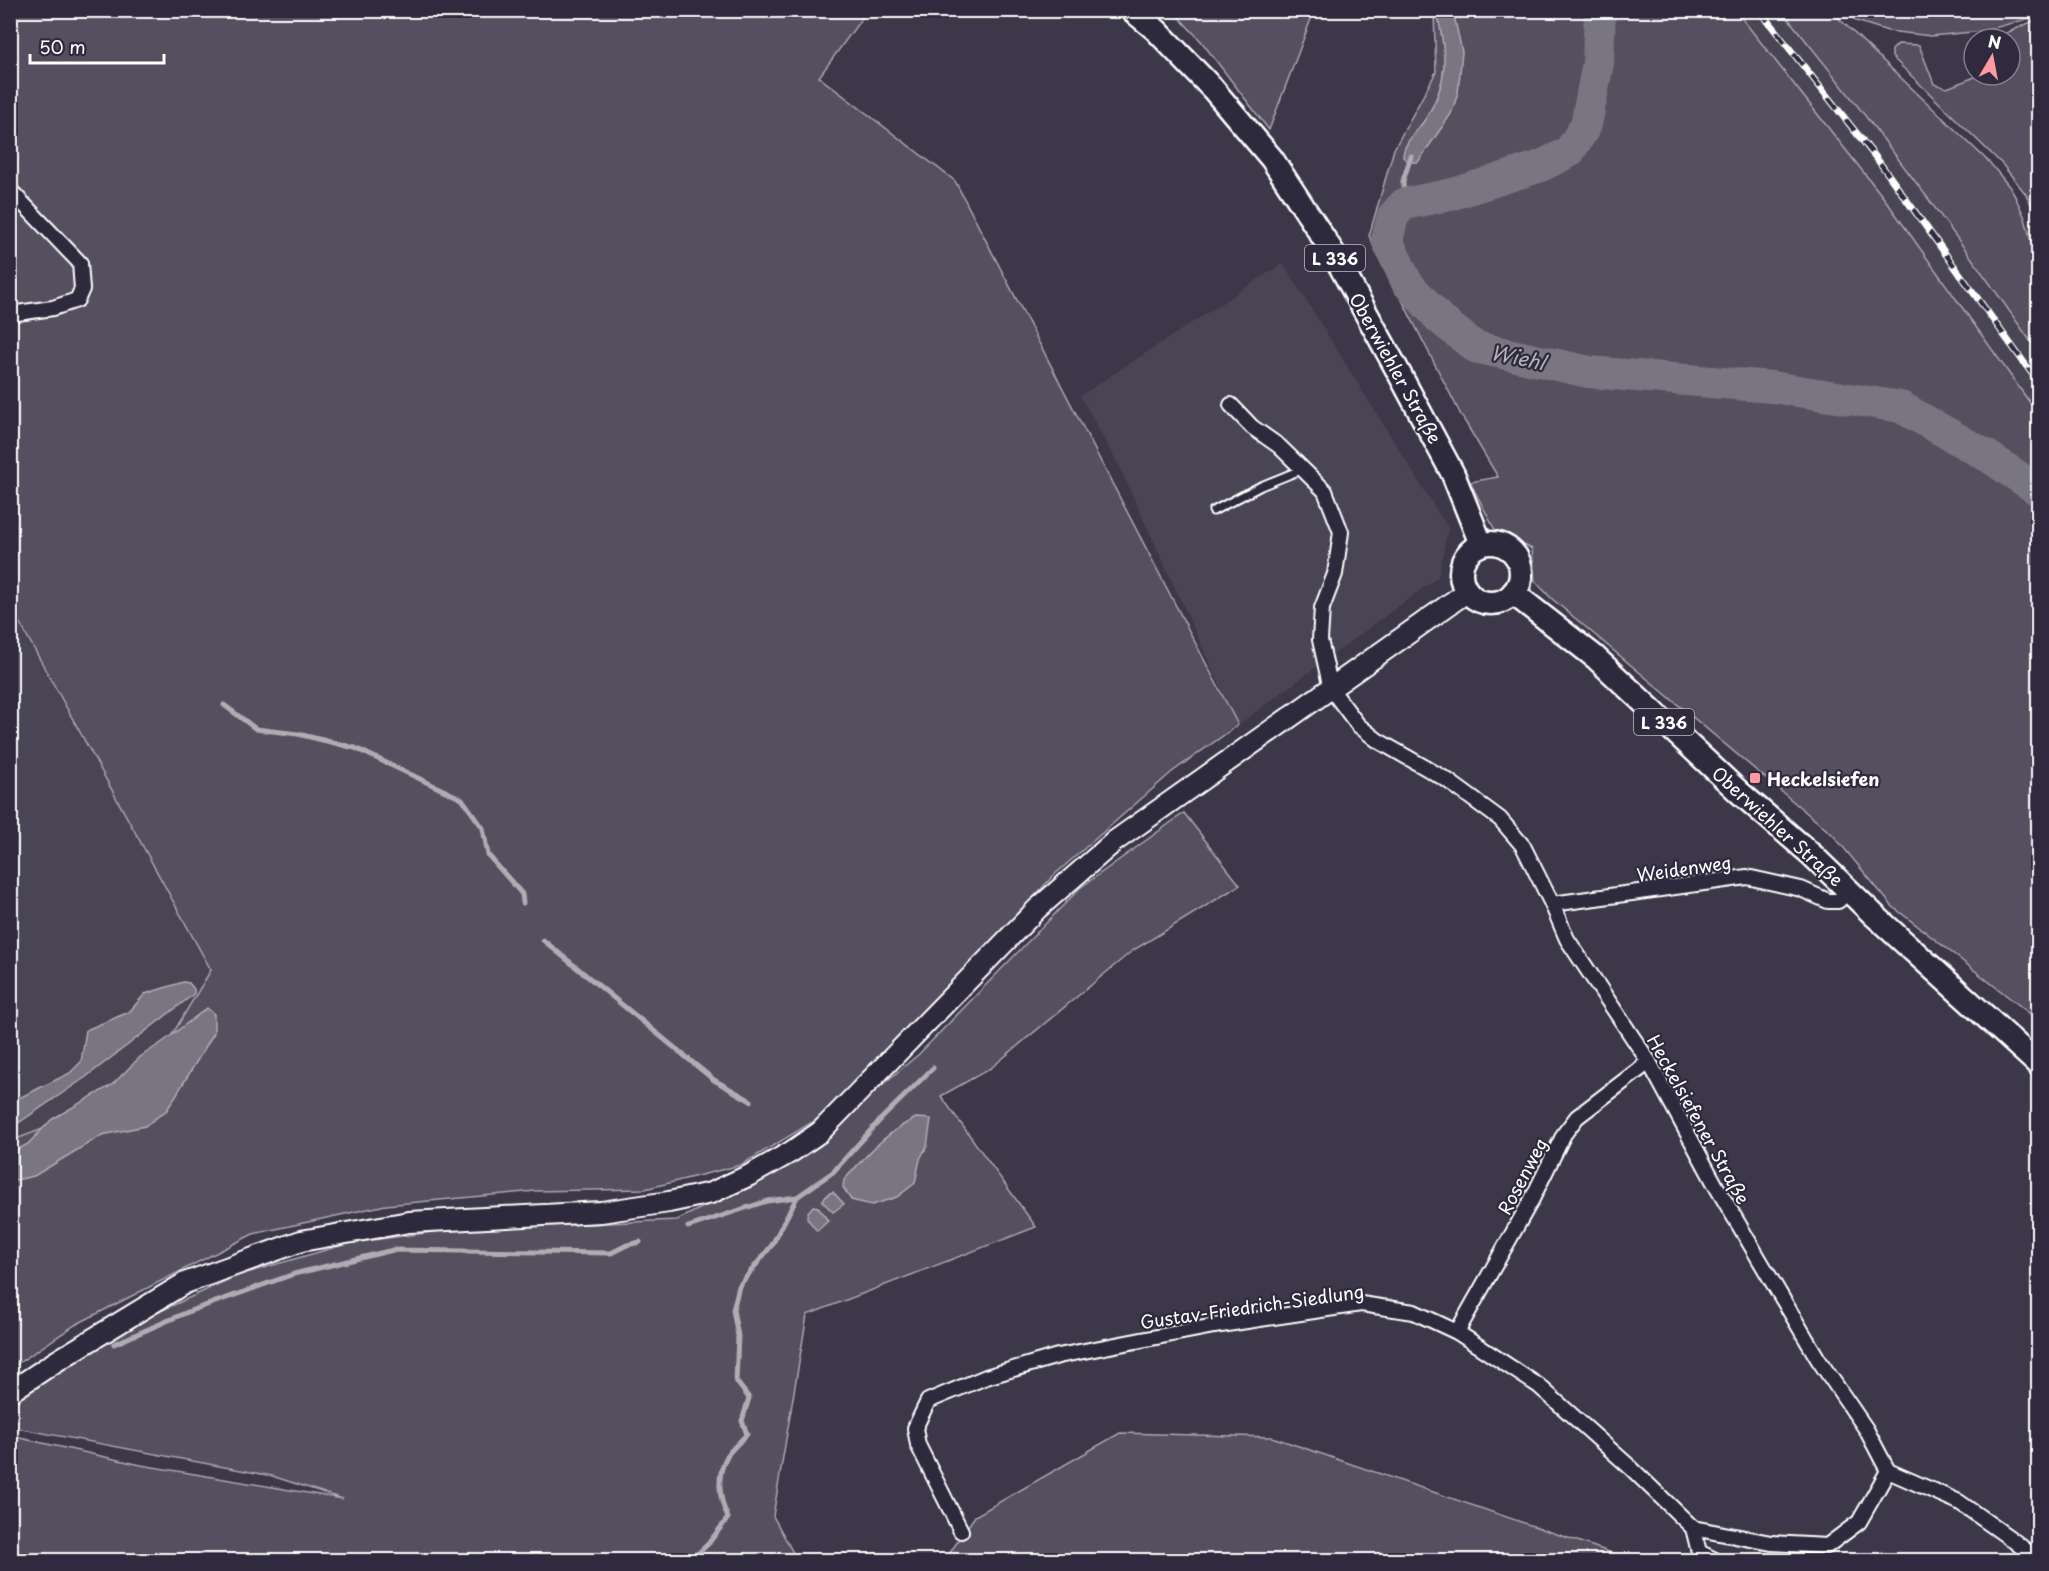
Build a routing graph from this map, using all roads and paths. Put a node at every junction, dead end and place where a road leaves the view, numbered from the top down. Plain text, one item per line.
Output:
1 (1132, 10) edge
2 (10, 190) edge
3 (10, 314) edge
4 (1231, 405) dead end
5 (1303, 469) junction
6 (1213, 511) dead end
7 (1480, 544) junction
8 (1467, 591) junction
9 (1513, 593) junction
10 (1331, 689) junction
11 (1849, 891) junction
12 (1552, 904) junction
13 (1649, 1062) junction
14 (2038, 1064) edge
15 (1457, 1332) junction
16 (10, 1392) edge
17 (1888, 1471) junction
18 (1693, 1528) junction
19 (962, 1531) dead end
20 (1715, 1560) edge
21 (2038, 1560) edge

1 - 7 main road, Oberwiehler Straße / L 336
2 - 3 street
4 - 5 street
5 - 6 lane
5 - 10 street
7 - 8 main road
7 - 9 main road
8 - 9 main road
8 - 10 main road
9 - 11 main road, Oberwiehler Straße / L 336
10 - 12 street, Heckelsiefener Straße
10 - 16 main road
11 - 12 street, Weidenweg
11 - 14 main road, Oberwiehler Straße / L 336
12 - 13 street, Heckelsiefener Straße
13 - 15 street, Rosenweg
13 - 17 street, Heckelsiefener Straße
15 - 18 street, Gustav-Friedrich-Siedlung
15 - 19 street, Gustav-Friedrich-Siedlung
17 - 18 street
17 - 21 street
18 - 20 street, Gustav-Friedrich-Siedlung

